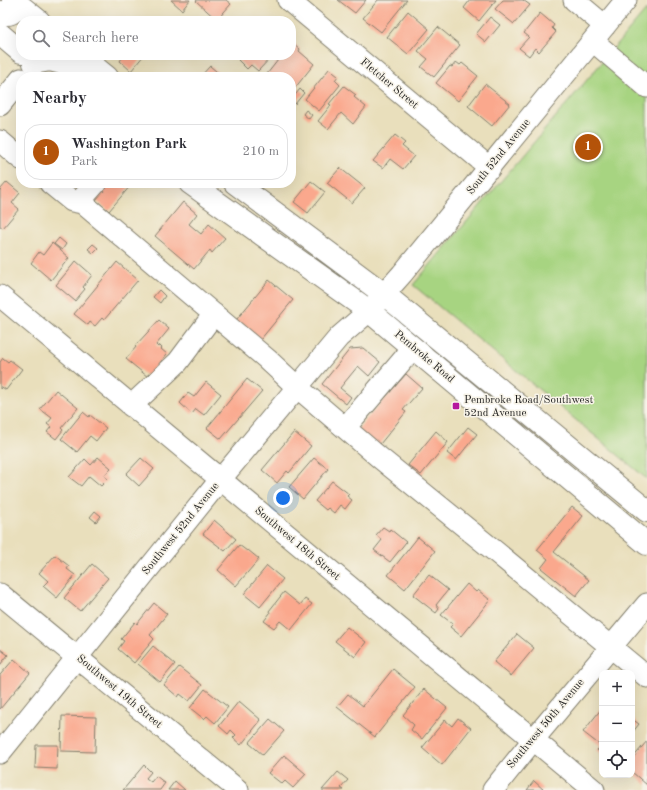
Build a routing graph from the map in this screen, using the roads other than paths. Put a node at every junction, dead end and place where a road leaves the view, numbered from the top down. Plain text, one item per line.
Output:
1 (288, 0) edge
2 (574, 0) edge
3 (626, 0) edge
4 (11, 6) edge
5 (30, 16) edge
6 (0, 34) edge
7 (599, 34) junction
8 (16, 54) edge
9 (50, 60) edge
10 (50, 60) edge
11 (86, 60) edge
12 (25, 65) edge
13 (41, 72) edge
14 (75, 72) edge
15 (100, 72) edge
16 (16, 79) edge
17 (647, 87) edge
18 (0, 105) edge
19 (0, 141) edge
20 (16, 155) edge
21 (490, 168) junction
22 (56, 188) edge
23 (92, 188) edge
24 (197, 188) edge
25 (242, 188) edge
26 (82, 203) junction
27 (384, 294) junction
28 (0, 296) edge
29 (369, 311) junction
30 (214, 314) junction
31 (413, 348) junction
32 (297, 387) junction
33 (131, 406) junction
34 (350, 422) dead end
35 (557, 468) junction
36 (220, 480) junction
37 (647, 511) edge
38 (647, 526) edge
39 (647, 544) edge
40 (0, 594) edge
41 (647, 604) edge
42 (611, 647) junction
43 (77, 657) junction
44 (647, 677) edge
45 (533, 740) junction
46 (0, 753) edge
47 (238, 790) edge
48 (493, 790) edge
49 (594, 790) edge

1 - 21 street, Fletcher Street
2 - 7 street
3 - 7 street, South 52nd Avenue
4 - 5 main road
6 - 8 main road
7 - 17 street
7 - 21 street, South 52nd Avenue
9 - 14 main road
10 - 12 main road
11 - 15 main road
12 - 13 main road
16 - 18 street
19 - 20 street
21 - 27 street, South 52nd Avenue
22 - 26 street
23 - 26 street
24 - 29 main road, Pembroke Road
25 - 27 main road, Pembroke Road
26 - 30 street
27 - 29 street, South 52nd Avenue
27 - 37 main road, Pembroke Road
28 - 33 street, Southwest 18th Street
29 - 31 main road, Pembroke Road
29 - 32 street, Southwest 52nd Avenue
30 - 32 street
30 - 33 street
31 - 34 street
31 - 35 main road, Pembroke Road
32 - 36 street, Southwest 52nd Avenue
32 - 42 street
33 - 36 street, Southwest 18th Street
35 - 38 main road
35 - 39 main road, Pembroke Road
36 - 43 street, Southwest 52nd Avenue
36 - 45 street, Southwest 18th Street
40 - 43 street, Southwest 19th Street
41 - 42 street, Southwest 50th Avenue
42 - 44 street
42 - 45 street, Southwest 50th Avenue
43 - 46 street, Southwest 52nd Avenue
43 - 47 street, Southwest 19th Street
45 - 48 street, Southwest 50th Avenue
45 - 49 street, Southwest 18th Street

